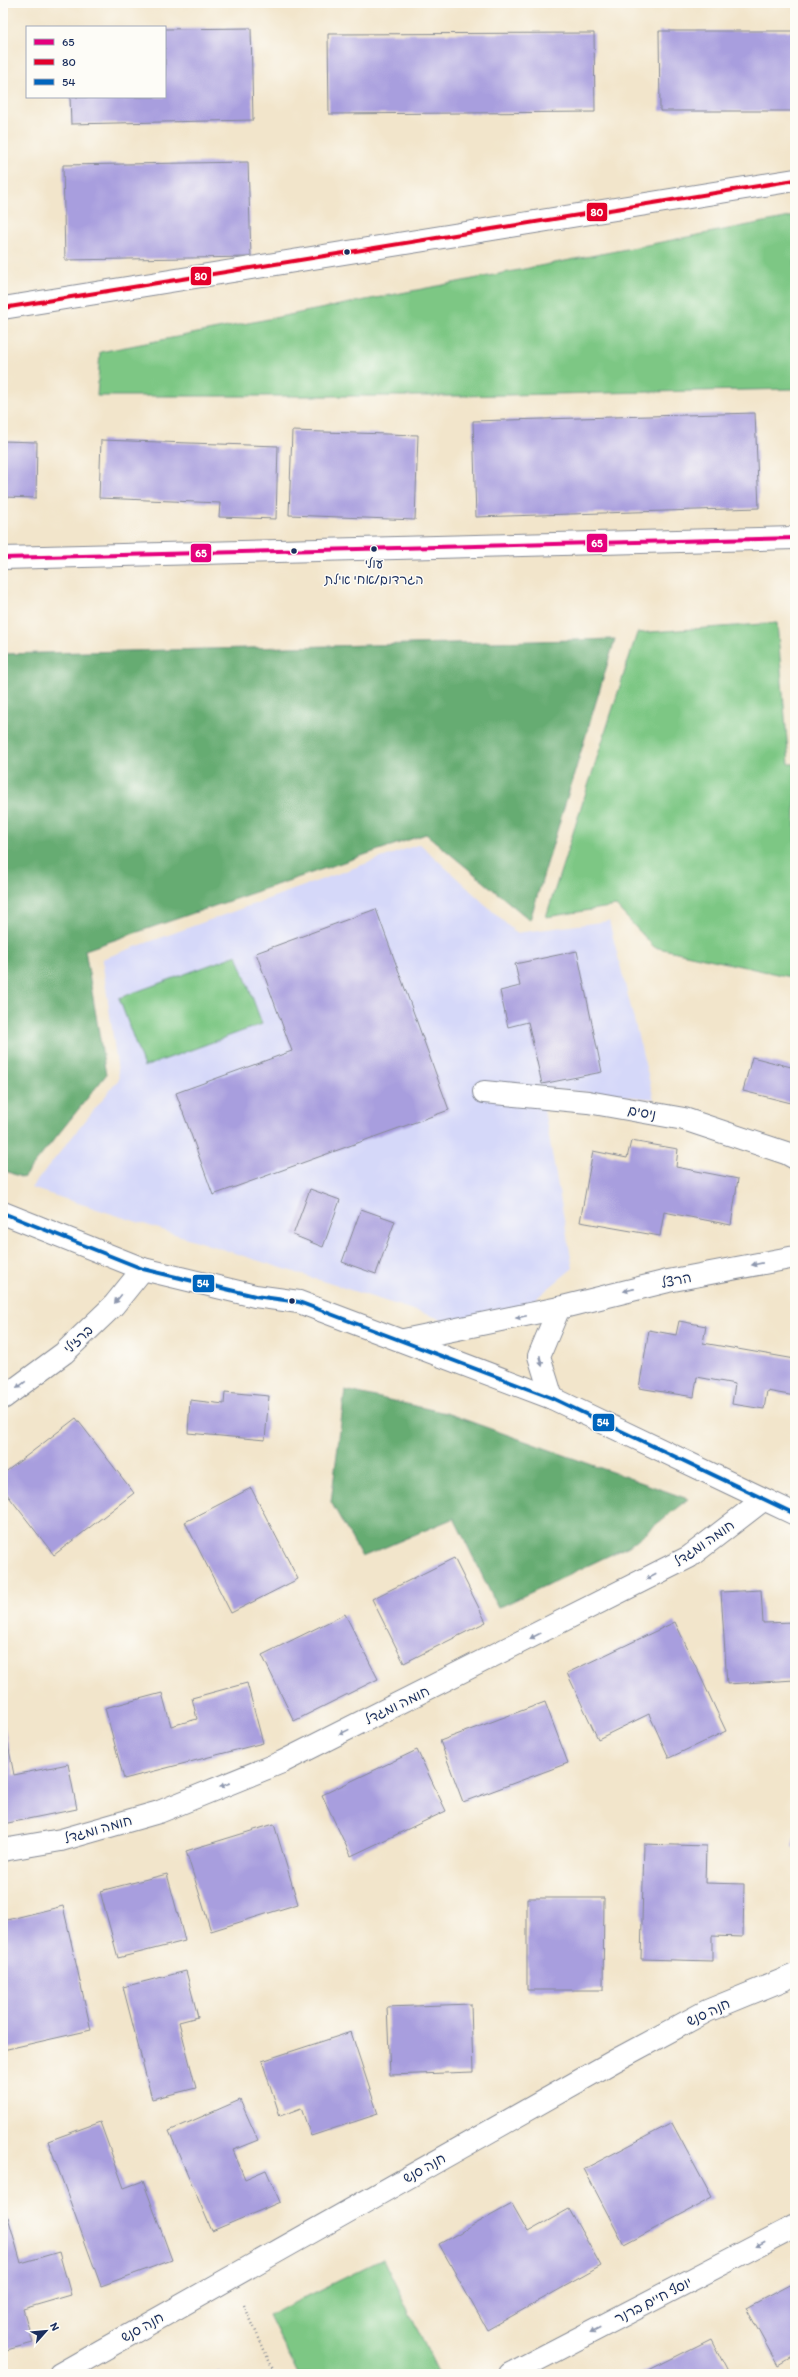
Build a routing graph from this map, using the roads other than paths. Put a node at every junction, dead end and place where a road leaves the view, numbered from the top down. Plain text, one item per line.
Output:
1 (795, 180) edge
2 (3, 308) edge
3 (795, 538) edge
4 (3, 558) edge
5 (484, 1092) dead end
6 (795, 1158) edge
7 (3, 1213) edge
8 (795, 1257) edge
9 (143, 1269) junction
10 (559, 1308) junction
11 (402, 1341) junction
12 (3, 1398) edge
13 (552, 1398) junction
14 (763, 1500) junction
15 (795, 1514) edge
16 (3, 1850) edge
17 (795, 1975) edge
18 (795, 2226) edge
19 (60, 2374) edge
20 (510, 2374) edge

1 - 2 street
3 - 4 street
5 - 6 street, ניסים
7 - 9 street
8 -> 10 street, הרצל
9 - 11 street
9 -> 12 street, ברזילי
10 -> 11 street, הרצל
10 -> 13 street
11 - 13 street
13 - 14 street
14 - 15 street
14 -> 16 street, חומה ומגדל
17 - 19 street, חנה סנש
18 -> 20 street, יוסף חיים ברנר

